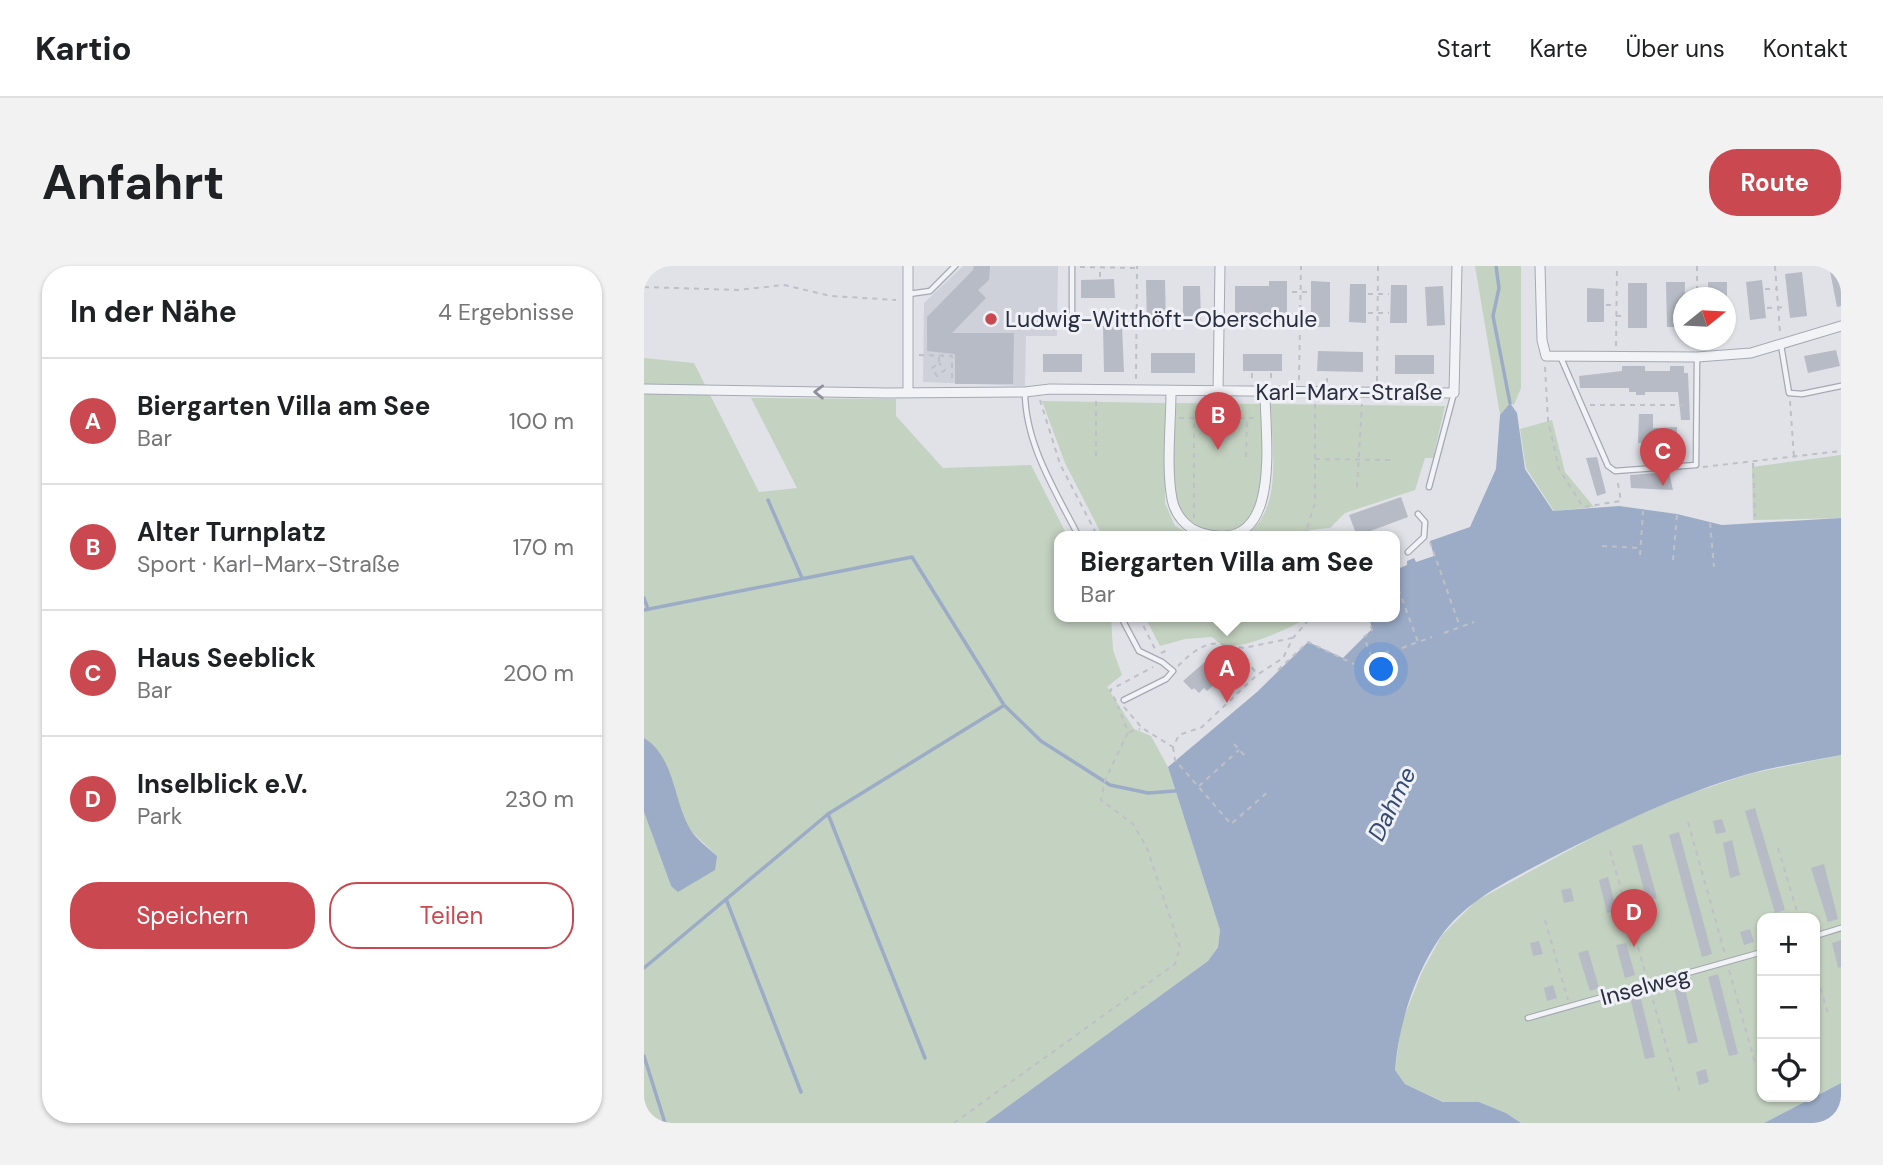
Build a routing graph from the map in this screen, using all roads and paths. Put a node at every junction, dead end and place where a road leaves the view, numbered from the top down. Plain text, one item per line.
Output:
1 (908, 266) edge
2 (955, 266) edge
3 (1220, 266) edge
4 (1301, 266) edge
5 (1378, 266) edge
6 (1457, 266) edge
7 (1541, 266) edge
8 (1616, 266) edge
9 (1697, 266) edge
10 (1775, 266) edge
11 (1072, 267) edge
12 (1100, 267) edge
13 (1137, 267) edge
14 (1100, 277) dead end
15 (1785, 286) dead end
16 (644, 287) edge
17 (1697, 287) edge
18 (1777, 287) junction
19 (1765, 289) dead end
20 (1292, 292) dead end
21 (1301, 292) junction
22 (1310, 292) dead end
23 (1378, 294) junction
24 (1389, 294) dead end
25 (1368, 295) dead end
26 (1616, 295) junction
27 (1624, 295) dead end
28 (908, 298) junction
29 (1606, 305) dead end
30 (1616, 305) junction
31 (1779, 307) junction
32 (1787, 307) dead end
33 (1766, 308) dead end
34 (1368, 313) dead end
35 (1377, 313) junction
36 (1389, 313) dead end
37 (1292, 314) dead end
38 (1300, 314) junction
39 (1310, 314) dead end
40 (1616, 316) junction
41 (1625, 316) dead end
42 (1841, 326) edge
43 (1072, 330) dead end
44 (1781, 344) junction
45 (919, 355) dead end
46 (939, 356) junction
47 (1546, 356) junction
48 (1697, 357) junction
49 (1561, 358) junction
50 (1616, 358) junction
51 (939, 363) dead end
52 (1252, 373) dead end
53 (1271, 373) dead end
54 (1327, 374) dead end
55 (952, 383) dead end
56 (1252, 384) dead end
57 (1327, 384) dead end
58 (1841, 386) edge
59 (1268, 388) junction
60 (644, 389) edge
61 (1096, 390) junction
62 (1136, 390) junction
63 (1039, 391) junction
64 (1171, 391) junction
65 (1218, 391) junction
66 (1299, 391) junction
67 (908, 393) junction
68 (1025, 393) junction
69 (1377, 393) junction
70 (1454, 393) junction
71 (1789, 393) junction
72 (1315, 405) dead end
73 (1362, 405) dead end
74 (1582, 406) junction
75 (1696, 406) junction
76 (1171, 418) junction
77 (1194, 418) junction
78 (1247, 418) junction
79 (1265, 418) junction
80 (1841, 451) edge
81 (1096, 456) dead end
82 (1246, 457) dead end
83 (1314, 458) junction
84 (1794, 458) junction
85 (1360, 459) junction
86 (1390, 460) dead end
87 (1753, 463) junction
88 (1696, 466) junction
89 (1615, 471) junction
90 (1357, 487) dead end
91 (1429, 487) dead end
92 (1643, 511) dead end
93 (1418, 514) dead end
94 (1677, 514) dead end
95 (1755, 517) dead end
96 (1194, 519) dead end
97 (1710, 523) dead end
98 (1076, 531) edge
99 (1095, 531) edge
100 (1195, 531) edge
101 (1232, 531) edge
102 (1306, 531) edge
103 (1430, 541) dead end
104 (1602, 546) dead end
105 (1641, 548) junction
106 (1408, 552) dead end
107 (1640, 555) dead end
108 (1673, 560) dead end
109 (1714, 567) dead end
110 (1400, 597) edge
111 (1124, 622) edge
112 (1142, 622) edge
113 (1218, 622) edge
114 (1307, 622) edge
115 (1370, 622) edge
116 (1474, 622) dead end
117 (1460, 627) junction
118 (1218, 628) dead end
119 (1444, 633) dead end
120 (1432, 637) dead end
121 (1293, 638) junction
122 (1418, 642) junction
123 (1227, 644) junction
124 (1402, 648) dead end
125 (1170, 649) dead end
126 (1392, 650) dead end
127 (1158, 654) junction
128 (1162, 662) junction
129 (1354, 664) dead end
130 (1278, 670) dead end
131 (1173, 671) junction
132 (1257, 674) junction
133 (1124, 701) joint
134 (1142, 728) junction
135 (1234, 744) dead end
136 (1173, 747) junction
137 (1239, 750) junction
138 (1245, 756) dead end
139 (1198, 786) junction
140 (1269, 791) dead end
141 (1688, 822) dead end
142 (1778, 848) dead end
143 (1610, 851) dead end
144 (1798, 913) edge
145 (1545, 920) dead end
146 (1841, 928) edge
147 (1820, 934) edge
148 (1757, 954) edge
149 (1727, 963) junction
150 (1817, 976) edge
151 (1648, 985) junction
152 (1570, 1006) junction
153 (1828, 1014) dead end
154 (1528, 1018) dead end
155 (1755, 1063) dead end
156 (1680, 1093) dead end
157 (954, 1123) edge

1 - 28 street
2 - 28 lane
3 - 65 street
4 - 21 path
5 - 23 path
6 - 70 street, Karl-Marx-Straße
7 - 47 street
8 - 26 path
9 - 17 path
10 - 18 path
11 - 12 path
11 - 43 lane
12 - 13 path
12 - 14 path
13 - 62 path
15 - 18 path
16 - 28 path
18 - 19 path
18 - 31 path
20 - 21 path
21 - 22 path
21 - 38 path
23 - 24 path
23 - 25 path
23 - 35 path
26 - 27 path
26 - 30 path
28 - 67 street
29 - 30 path
30 - 40 path
31 - 32 path
31 - 33 path
31 - 44 path
34 - 35 path
35 - 36 path
35 - 69 path
37 - 38 path
38 - 39 path
38 - 66 path
40 - 41 path
40 - 50 path
42 - 44 street
44 - 48 street
44 - 71 lane
45 - 46 path
46 - 51 path
46 - 55 path
47 - 49 street
47 - 89 path
48 - 50 street
48 - 75 lane
49 - 50 street
49 - 74 lane
52 - 56 path
53 - 59 path
54 - 57 path
58 - 71 lane
59 - 65 street, Karl-Marx-Straße
59 - 66 street, Karl-Marx-Straße
59 - 79 street
67 -> 60 street, Karl-Marx-Straße
61 - 62 street, Karl-Marx-Straße
61 - 63 street, Karl-Marx-Straße
61 - 81 path
62 - 64 street, Karl-Marx-Straße
63 - 68 street, Karl-Marx-Straße
63 - 99 path
64 - 65 street, Karl-Marx-Straße
64 - 76 street
66 - 69 street, Karl-Marx-Straße
67 - 68 street, Karl-Marx-Straße
68 - 98 lane
69 - 70 street, Karl-Marx-Straße
70 - 91 lane
71 - 84 path
72 - 83 path
73 - 85 path
74 - 75 path
74 - 89 lane
75 - 88 lane
76 - 77 path
76 - 100 street
77 - 78 path
77 - 96 path
78 - 79 path
78 - 82 path
79 - 101 street
80 - 84 path
83 - 85 path
83 - 102 path
84 - 87 path
85 - 86 path
85 - 90 path
87 - 88 path
87 - 95 path
88 - 89 lane
92 - 105 path
93 - 106 lane
94 - 108 path
97 - 109 path
103 - 117 path
104 - 105 path
105 - 107 path
110 - 122 path
111 - 128 lane
112 - 127 path
113 - 118 path
114 - 121 path
115 - 126 path
116 - 117 path
117 - 119 path
120 - 122 path
121 - 123 path
121 - 132 path
122 - 124 path
123 - 131 path
123 - 132 path
125 - 127 path
127 - 128 path
128 - 131 lane
129 - 130 path
131 - 133 lane
132 - 136 path
133 - 134 path
134 - 136 path
134 - 157 path
135 - 137 path
136 - 139 path
137 - 138 path
137 - 139 path
139 - 140 path
141 - 149 path
142 - 144 path
143 - 151 path
145 - 152 path
146 - 147 lane
148 - 149 lane, Inselweg
149 - 151 lane, Inselweg
149 - 155 path
150 - 153 path
151 - 152 lane, Inselweg
151 - 156 path
152 - 154 lane, Inselweg

